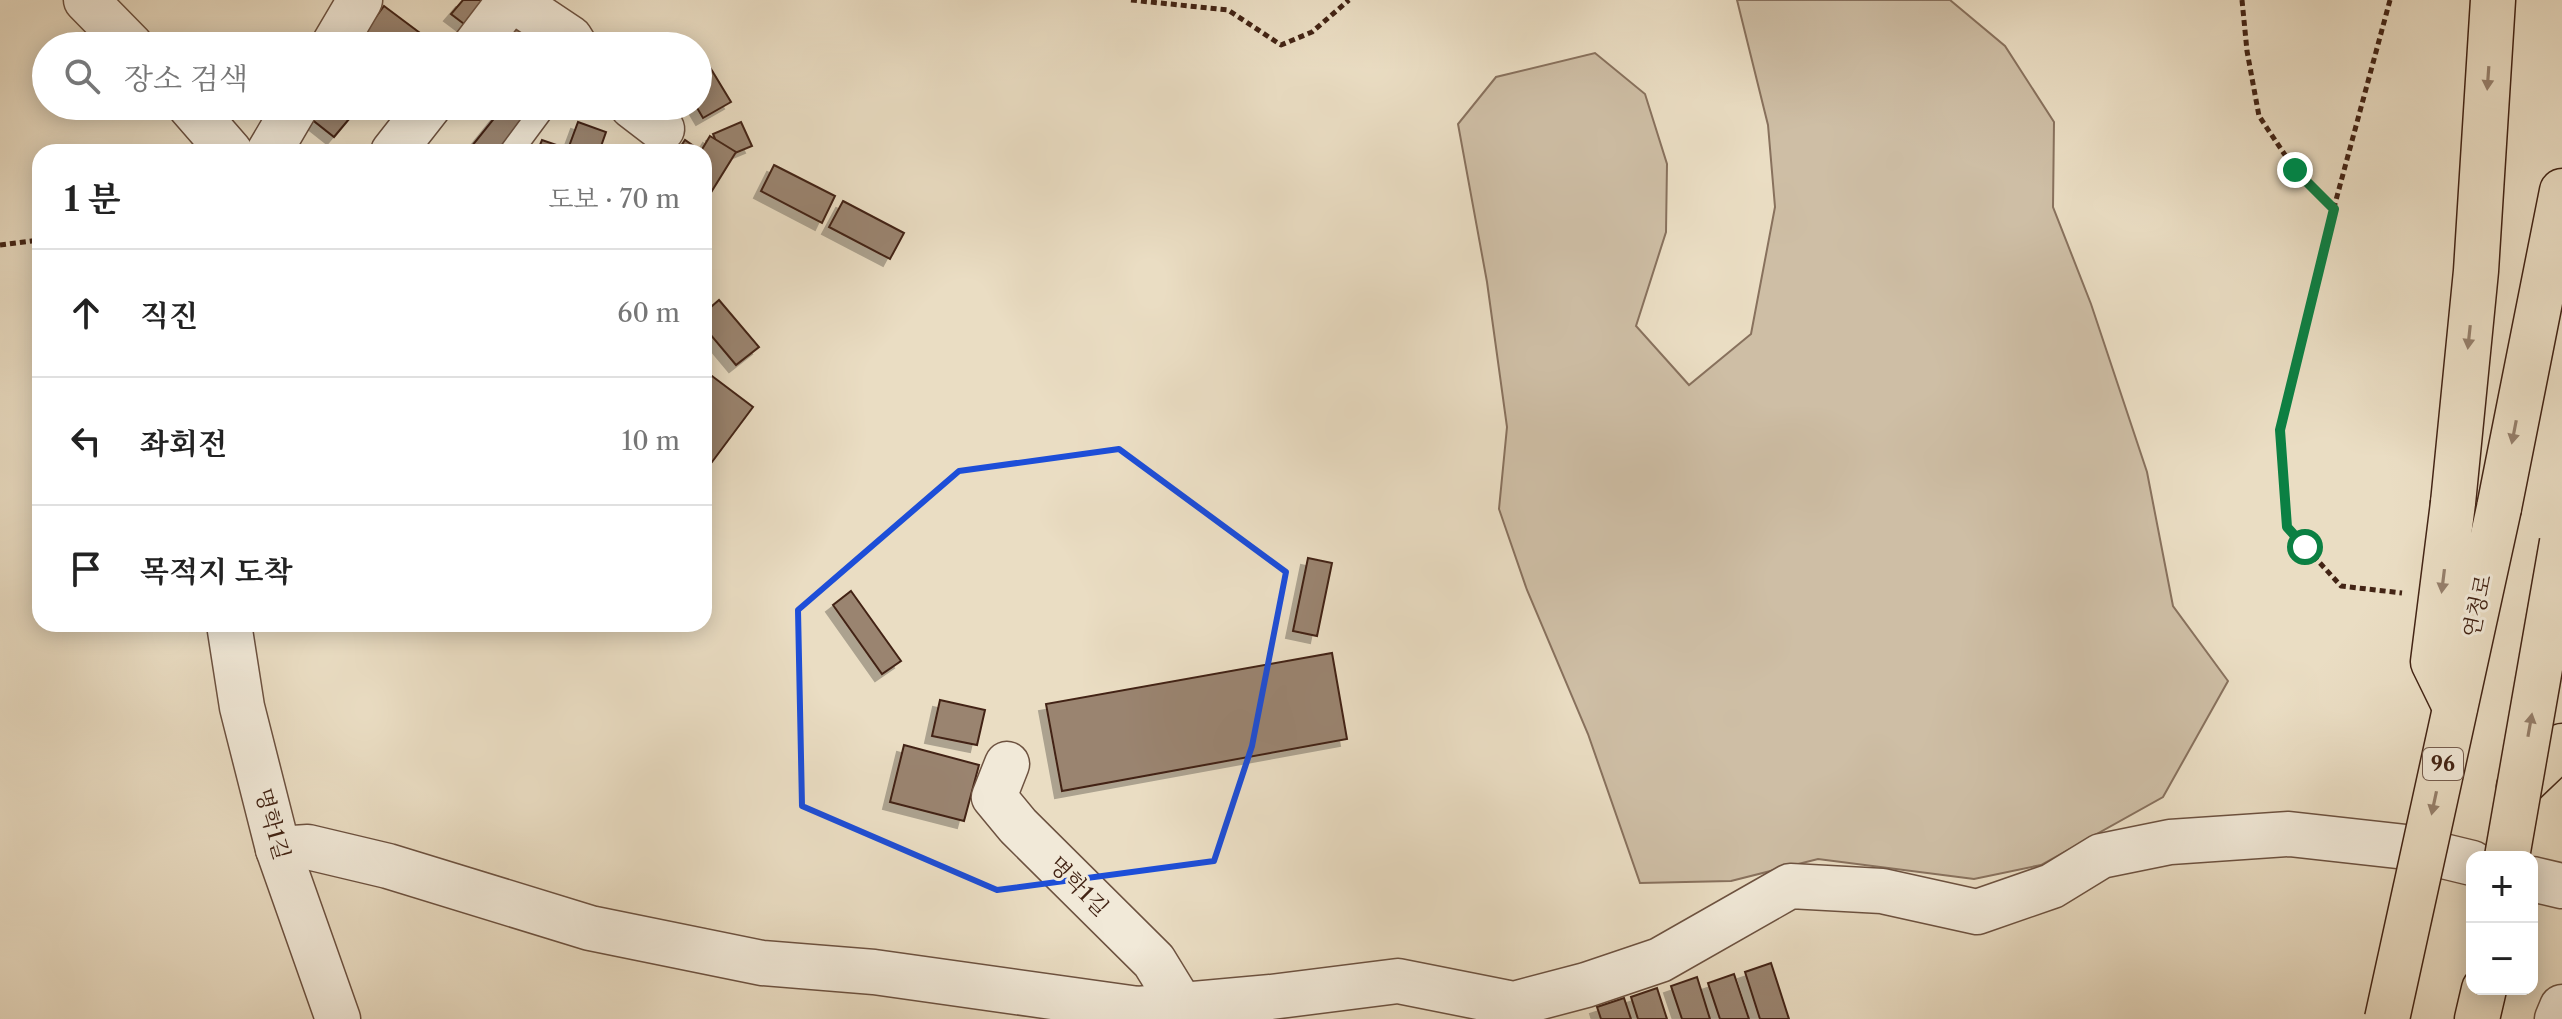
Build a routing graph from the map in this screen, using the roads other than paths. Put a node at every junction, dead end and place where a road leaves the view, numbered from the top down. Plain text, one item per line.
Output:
1 (86, 0) edge
2 (360, 0) edge
3 (512, 0) edge
4 (2493, 0) edge
5 (117, 32) edge
6 (341, 32) edge
7 (486, 32) edge
8 (561, 32) edge
9 (202, 120) edge
10 (288, 120) edge
11 (418, 120) edge
12 (535, 120) edge
13 (223, 144) edge
14 (274, 144) edge
15 (399, 144) edge
16 (517, 144) edge
17 (2562, 191) edge
18 (2562, 542) edge
19 (230, 632) edge
20 (2455, 707) junction
21 (2562, 746) edge
22 (1007, 764) dead end
23 (2519, 787) junction
24 (278, 849) junction
25 (2508, 851) edge
26 (2466, 862) edge
27 (2538, 880) edge
28 (2562, 886) edge
29 (2483, 995) edge
30 (1181, 1005) junction
31 (2562, 1007) edge
32 (338, 1019) edge
33 (2387, 1019) edge
34 (2477, 1019) edge
35 (2557, 1019) edge

1 - 5 street
2 - 6 street
3 - 7 street
3 - 8 street
4 -> 20 highway, bridge
9 - 13 street
10 - 14 street
11 - 15 street
12 - 16 lane
17 -> 20 highway, 연청로 / 96, bridge
23 -> 18 highway, bridge
19 - 24 street, 명학1길
20 -> 33 highway, 연청로 / 96, bridge
21 - 23 highway
22 - 30 street, 명학1길
23 - 25 highway, bridge
24 - 30 street
24 - 32 street, 명학1길
26 - 30 street
27 - 28 street
29 - 34 highway
31 - 35 street

